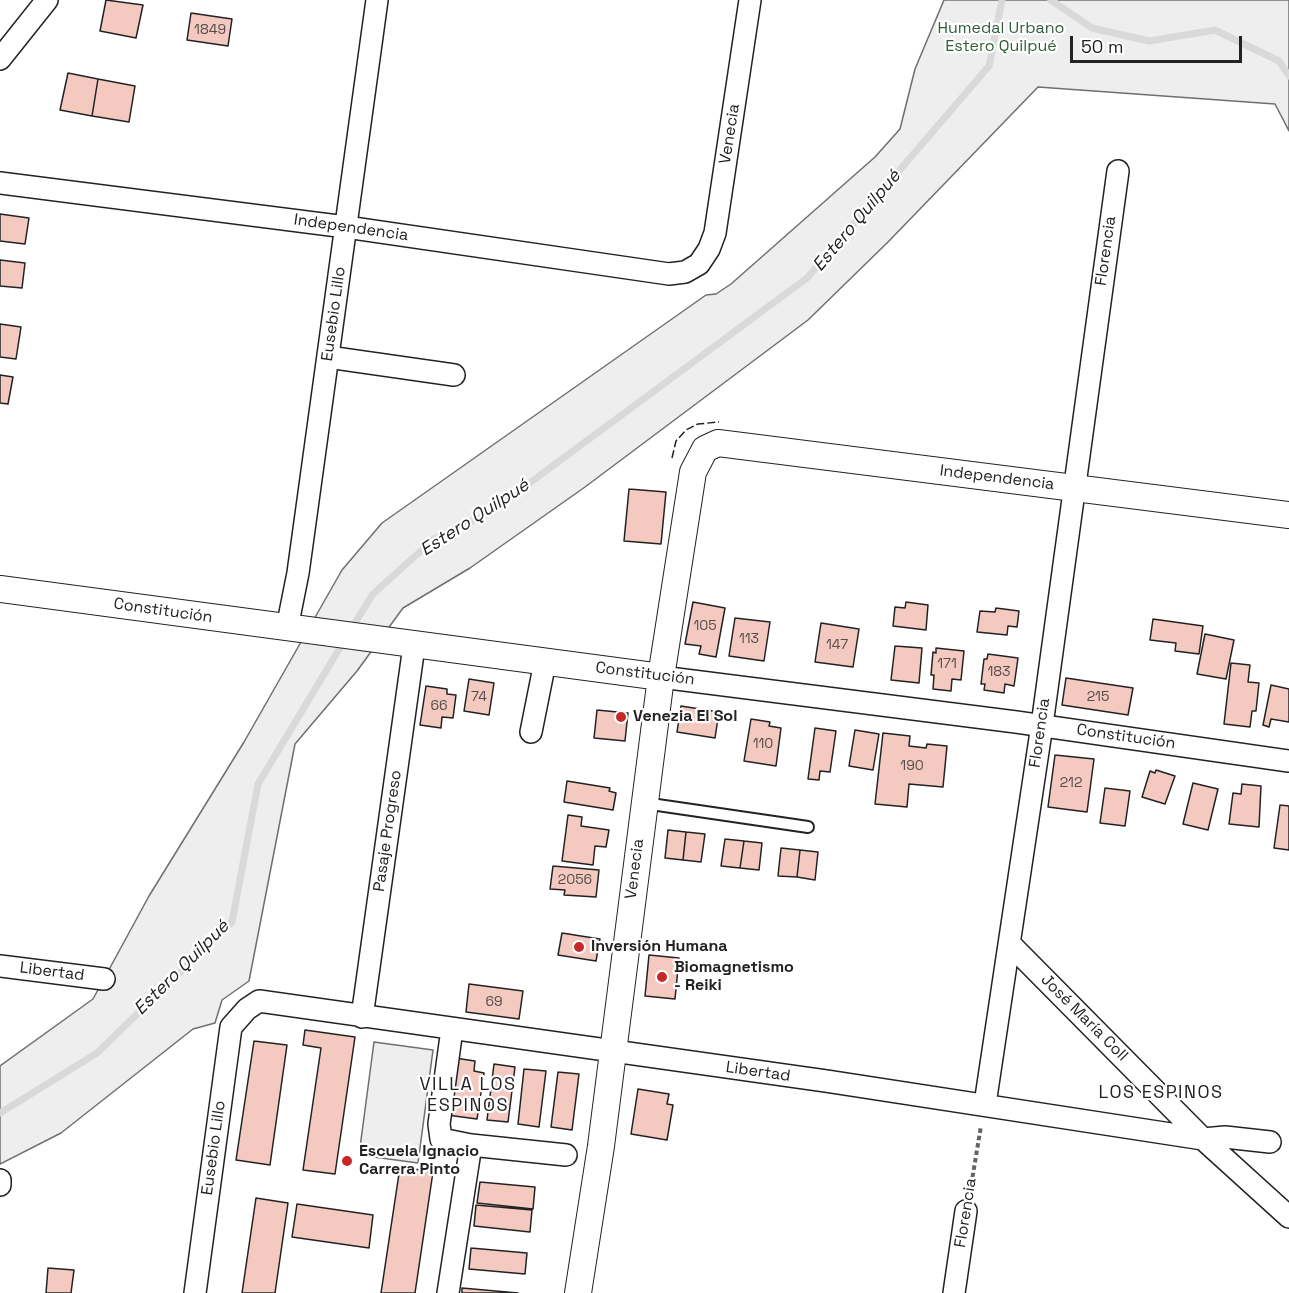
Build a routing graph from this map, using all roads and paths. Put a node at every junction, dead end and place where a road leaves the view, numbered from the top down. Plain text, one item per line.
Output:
1 (47, 0) edge
2 (377, 0) edge
3 (750, 0) edge
4 (0, 59) edge
5 (1118, 171) dead end
6 (0, 183) edge
7 (346, 227) junction
8 (699, 264) joint
9 (328, 357) junction
10 (454, 375) dead end
11 (705, 449) joint
12 (1073, 488) junction
13 (1289, 514) edge
14 (0, 589) edge
15 (295, 629) junction
16 (414, 646) junction
17 (545, 662) junction
18 (661, 677) junction
19 (1042, 725) junction
20 (531, 732) dead end
21 (1289, 761) edge
22 (643, 803) junction
23 (808, 827) dead end
24 (1010, 944) junction
25 (0, 966) edge
26 (104, 979) dead end
27 (247, 1009) joint
28 (362, 1017) junction
29 (452, 1029) junction
30 (612, 1051) junction
31 (985, 1104) junction
32 (1203, 1139) junction
33 (1270, 1142) dead end
34 (471, 1145) junction
35 (566, 1155) dead end
36 (0, 1180) edge
37 (0, 1185) edge
38 (966, 1211) joint
39 (1289, 1217) edge
40 (195, 1293) edge
41 (448, 1293) edge
42 (578, 1293) edge
43 (954, 1293) edge

1 - 4 street
2 - 7 street, Eusebio Lillo
3 - 8 street, Venecia
5 - 12 street, Florencia
6 - 7 street, Independencia
7 - 8 street, Independencia
7 - 9 street, Eusebio Lillo
9 - 10 street
9 - 15 street, Eusebio Lillo
11 - 12 street, Independencia
11 - 18 street, Venecia
12 - 13 street, Independencia
12 - 19 street, Florencia
14 - 15 street, Constitución
15 - 16 street, Constitución
16 - 17 street, Constitución
16 - 28 street, Pasaje Progreso
17 - 18 street, Constitución
17 - 20 street
18 - 19 street, Constitución
18 - 22 street, Venecia
19 - 21 street, Constitución
19 - 24 street, Florencia
22 - 23 lane
22 - 30 street, Venecia
24 - 31 street, Florencia
24 - 32 street, José María Coll
25 - 26 street, Libertad
27 - 28 street, Libertad
27 - 40 street, Eusebio Lillo
28 - 29 street, Libertad
29 - 30 street, Libertad
29 - 34 street
30 - 31 street, Libertad
30 - 42 street, Venecia
31 - 32 street, Libertad
31 - 38 path, Florencia
32 - 33 street, Libertad
32 - 39 street, José María Coll
34 - 35 street
34 - 41 street
36 - 37 street
38 - 43 street, Florencia

